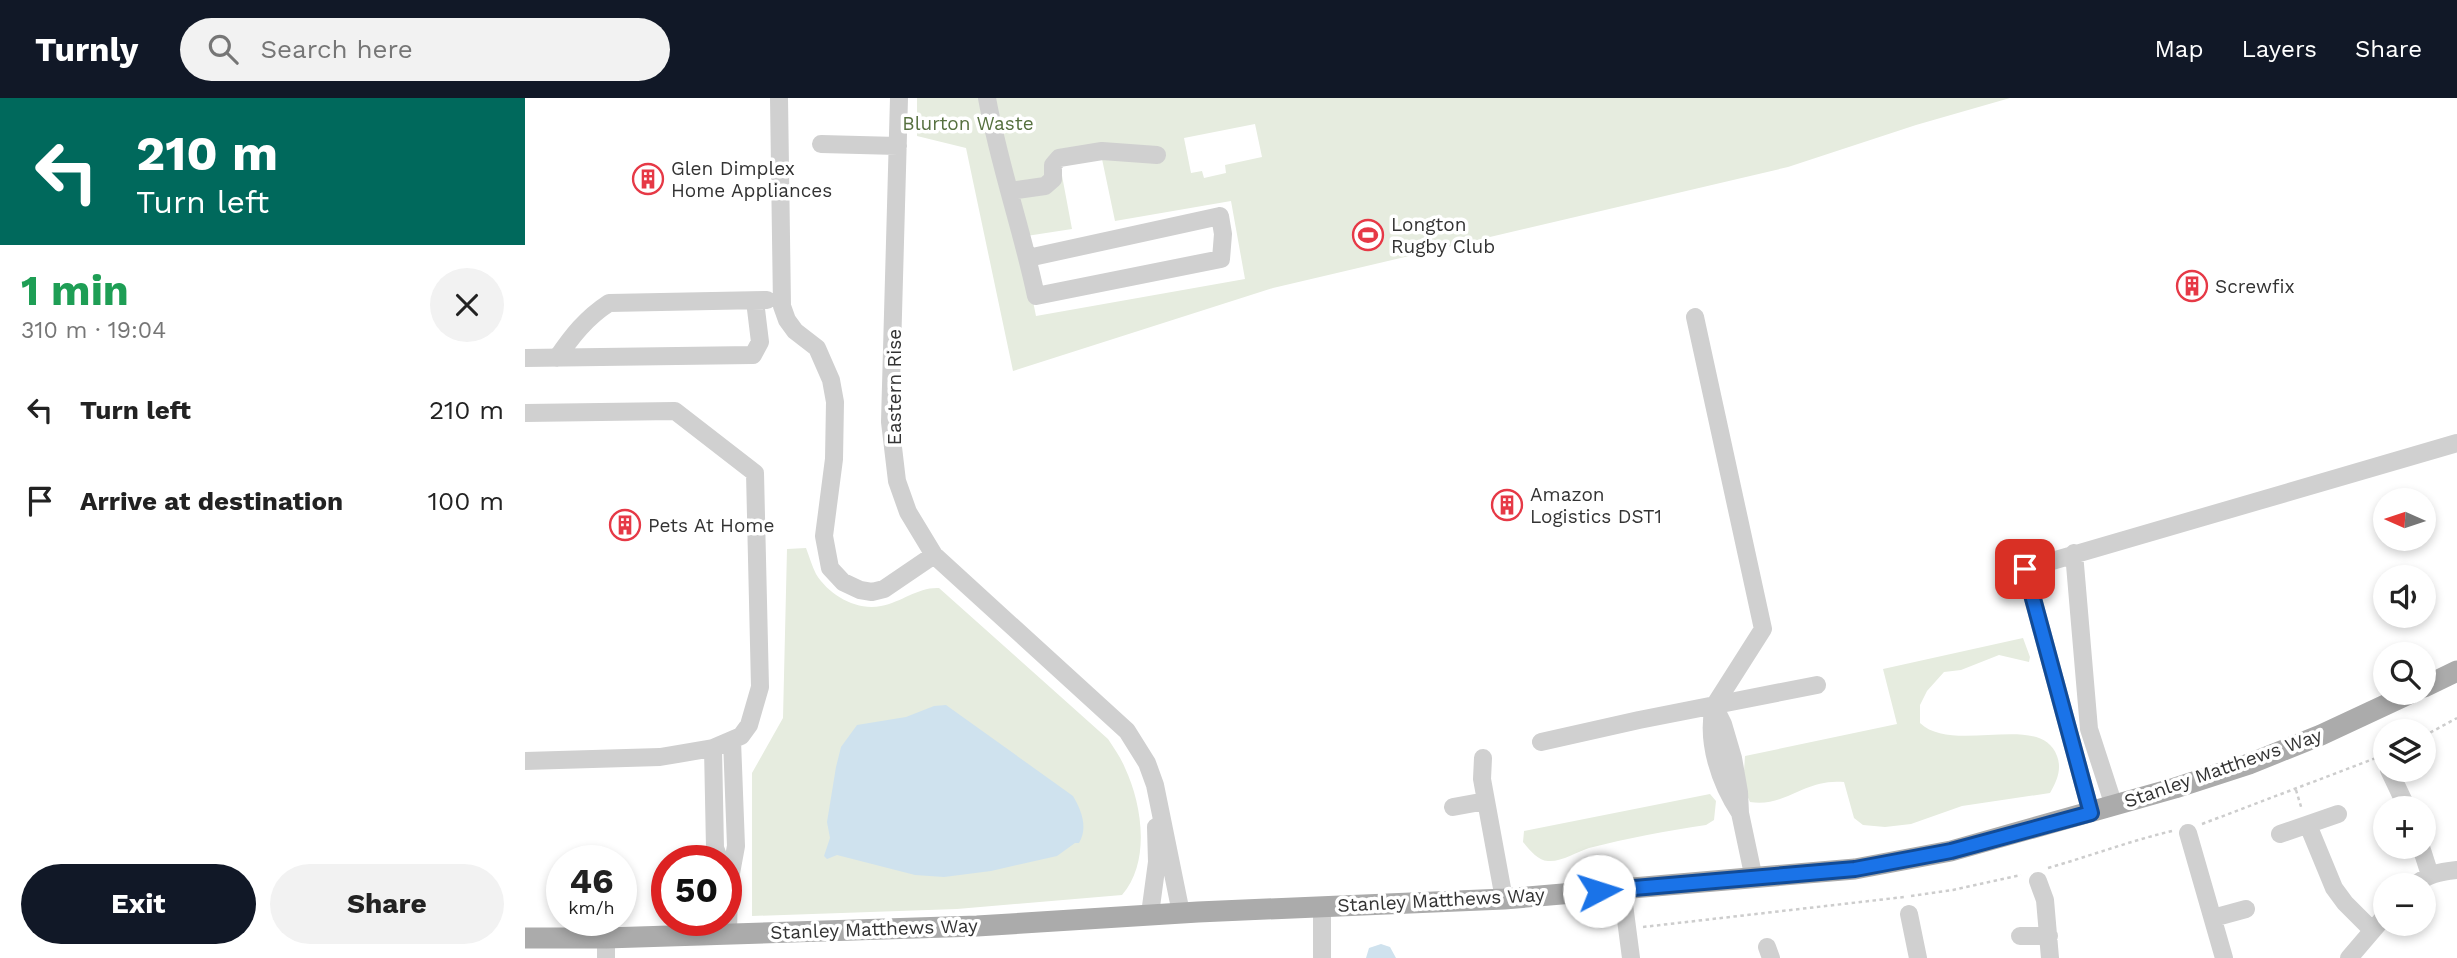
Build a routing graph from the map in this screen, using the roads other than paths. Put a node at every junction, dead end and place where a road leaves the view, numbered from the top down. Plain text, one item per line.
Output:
1 (779, 98) edge
2 (899, 98) edge
3 (987, 98) edge
4 (821, 144) dead end
5 (898, 146) junction
6 (1157, 155) dead end
7 (1010, 191) junction
8 (1028, 258) junction
9 (782, 299) junction
10 (755, 301) junction
11 (1695, 317) dead end
12 (525, 358) edge
13 (557, 358) junction
14 (525, 413) edge
15 (2457, 443) edge
16 (2074, 553) junction
17 (934, 555) junction
18 (2457, 671) edge
19 (2436, 681) edge
20 (1817, 685) dead end
21 (2385, 705) edge
22 (1714, 706) junction
23 (732, 740) junction
24 (1541, 742) dead end
25 (713, 748) junction
26 (1483, 758) dead end
27 (525, 761) edge
28 (1155, 785) junction
29 (1486, 801) junction
30 (2114, 806) junction
31 (1453, 807) dead end
32 (2091, 813) junction
33 (2337, 814) dead end
34 (2308, 824) junction
35 (2186, 830) road end
36 (2280, 834) dead end
37 (715, 845) edge
38 (736, 845) edge
39 (2457, 870) edge
40 (2436, 874) edge
41 (2034, 875) road end
42 (1754, 879) junction
43 (1622, 889) junction
44 (1504, 899) junction
45 (1322, 906) junction
46 (2246, 909) dead end
47 (1181, 913) junction
48 (1150, 914) junction
49 (1909, 914) dead end
50 (2213, 918) junction
51 (2372, 930) joint
52 (742, 934) edge
53 (711, 936) edge
54 (2020, 936) dead end
55 (2049, 936) junction
56 (525, 938) edge
57 (606, 948) edge
58 (1322, 958) edge
59 (1632, 958) edge
60 (1918, 958) edge
61 (2050, 958) edge
62 (2224, 958) edge
63 (2349, 958) edge

1 - 9 street
2 - 5 street, Eastern Rise
3 - 7 street
4 - 5 street
5 - 17 street, Eastern Rise
6 - 7 street
7 - 8 street
8 - 8 street
9 - 10 street
9 - 17 street
10 - 13 street
10 - 13 street
11 - 22 street
12 - 13 street
14 - 23 street
15 - 16 street
16 - 30 street
16 - 32 street
17 - 28 street, Eastern Rise
18 - 19 main road
20 - 22 street
21 - 30 main road, Stanley Matthews Way
22 - 24 street
22 - 42 street
23 - 25 street
23 - 38 street
25 - 27 street
25 - 37 street
26 - 29 street
28 - 47 street, Eastern Rise
28 - 48 street, Eastern Rise
29 - 31 street
29 - 44 street
30 - 32 main road, Stanley Matthews Way
32 - 42 main road, Stanley Matthews Way
33 - 34 street
34 - 36 street
34 - 51 street
35 - 50 street
39 - 40 street
41 - 55 street
42 - 43 main road, Stanley Matthews Way
43 - 44 main road, Stanley Matthews Way
43 - 59 street
44 - 45 main road, Stanley Matthews Way
45 - 47 main road, Stanley Matthews Way
45 - 58 street
46 - 50 street
47 - 48 main road, Stanley Matthews Way
48 - 52 main road, Stanley Matthews Way
49 - 60 street
50 - 62 street
51 - 63 street
53 - 57 main road, Stanley Matthews Way
54 - 55 street
55 - 61 street
56 - 57 main road, Stanley Matthews Way

